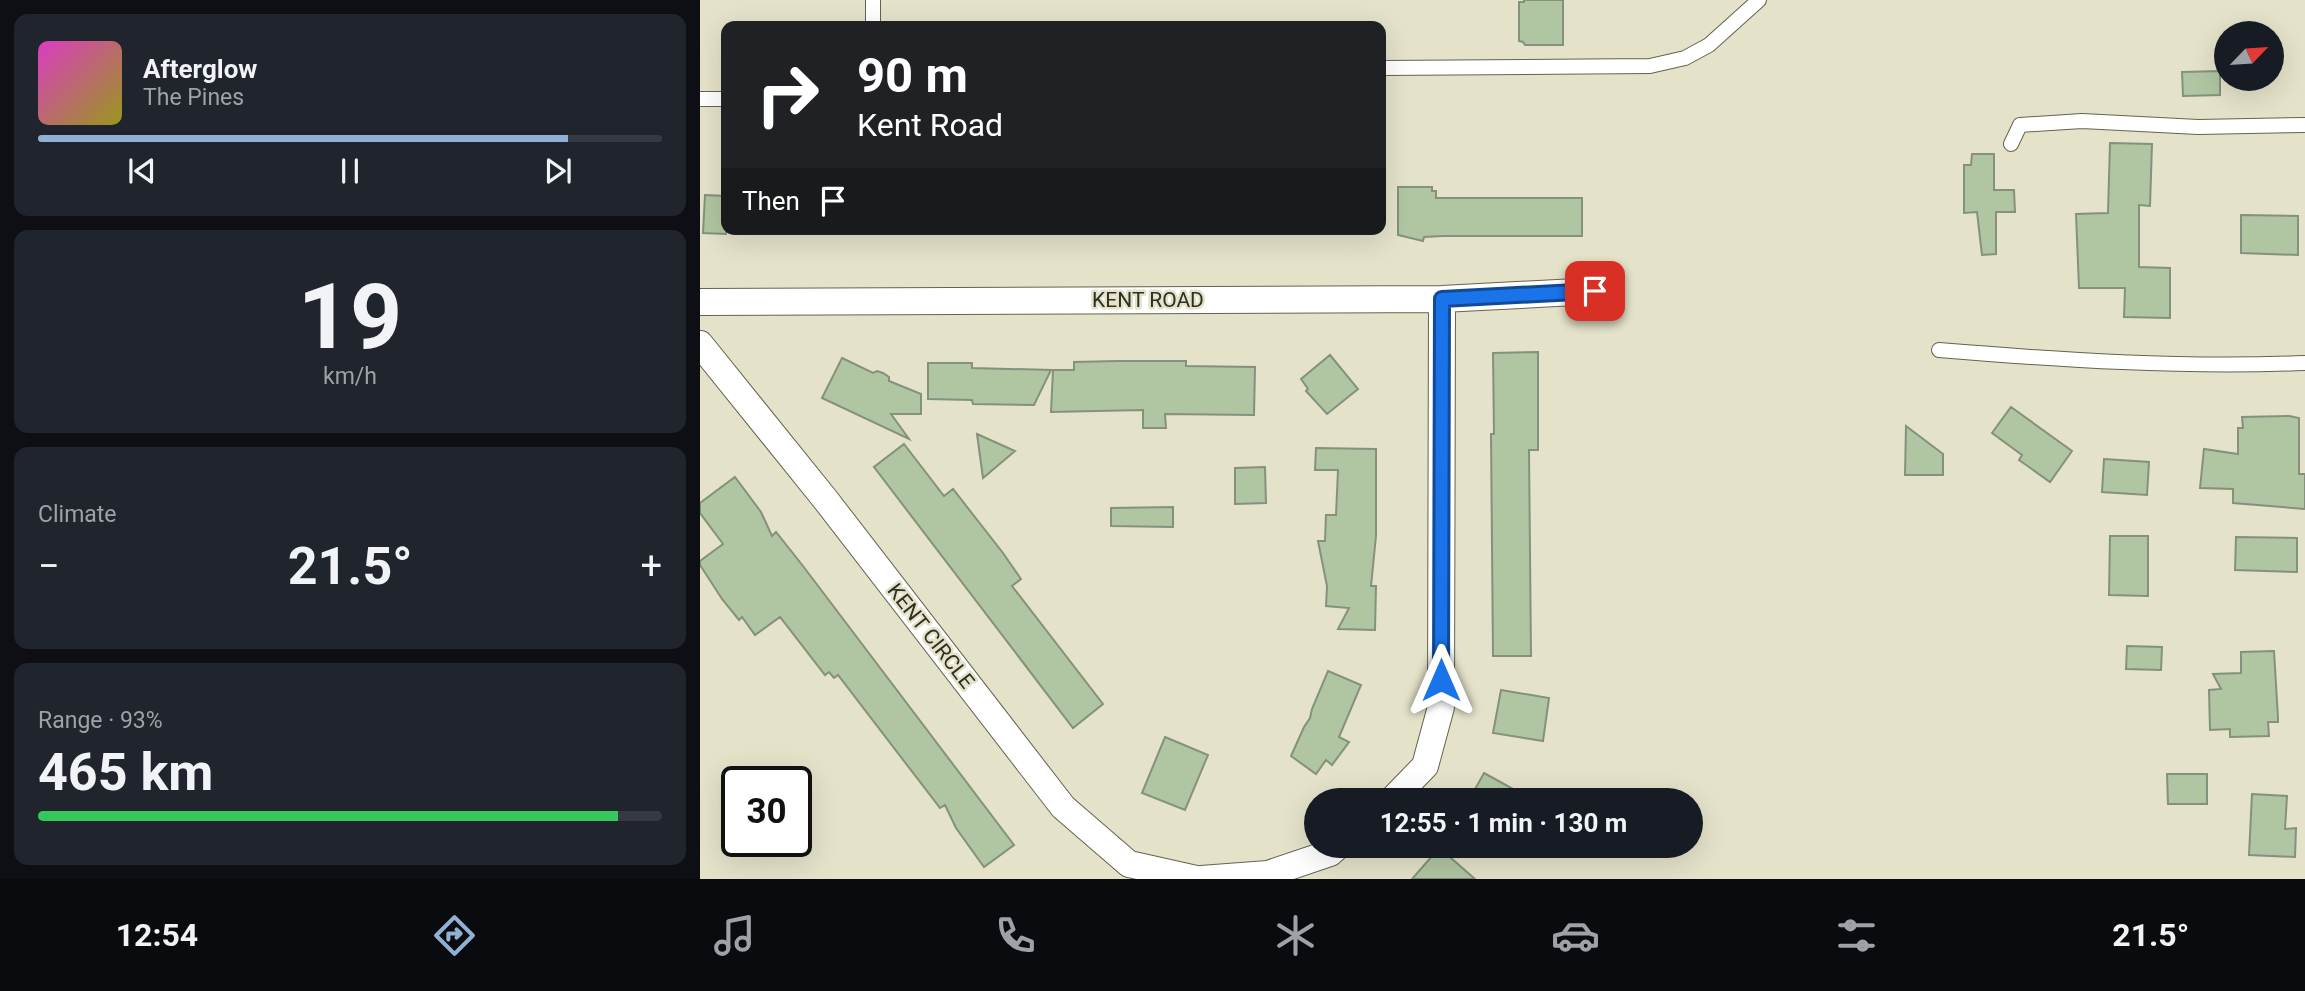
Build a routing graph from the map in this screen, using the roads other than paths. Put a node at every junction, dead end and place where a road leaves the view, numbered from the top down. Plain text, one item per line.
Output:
1 (873, 0) edge
2 (1759, 0) edge
3 (873, 21) edge
4 (1386, 68) edge
5 (700, 99) edge
6 (721, 99) edge
7 (2305, 125) edge
8 (2011, 144) dead end
9 (1595, 291) dead end
10 (1442, 299) junction
11 (700, 302) edge
12 (700, 344) edge
13 (1939, 350) dead end
14 (2305, 363) edge
15 (1404, 788) edge
16 (1315, 858) edge
17 (1198, 879) edge

1 - 3 lane
2 - 4 lane
5 - 6 lane
7 - 8 lane
9 - 10 street, KENT ROAD
10 - 11 street, KENT ROAD
10 - 15 street
12 - 17 street, KENT CIRCLE
13 - 14 lane
16 - 17 street, KENT CIRCLE

